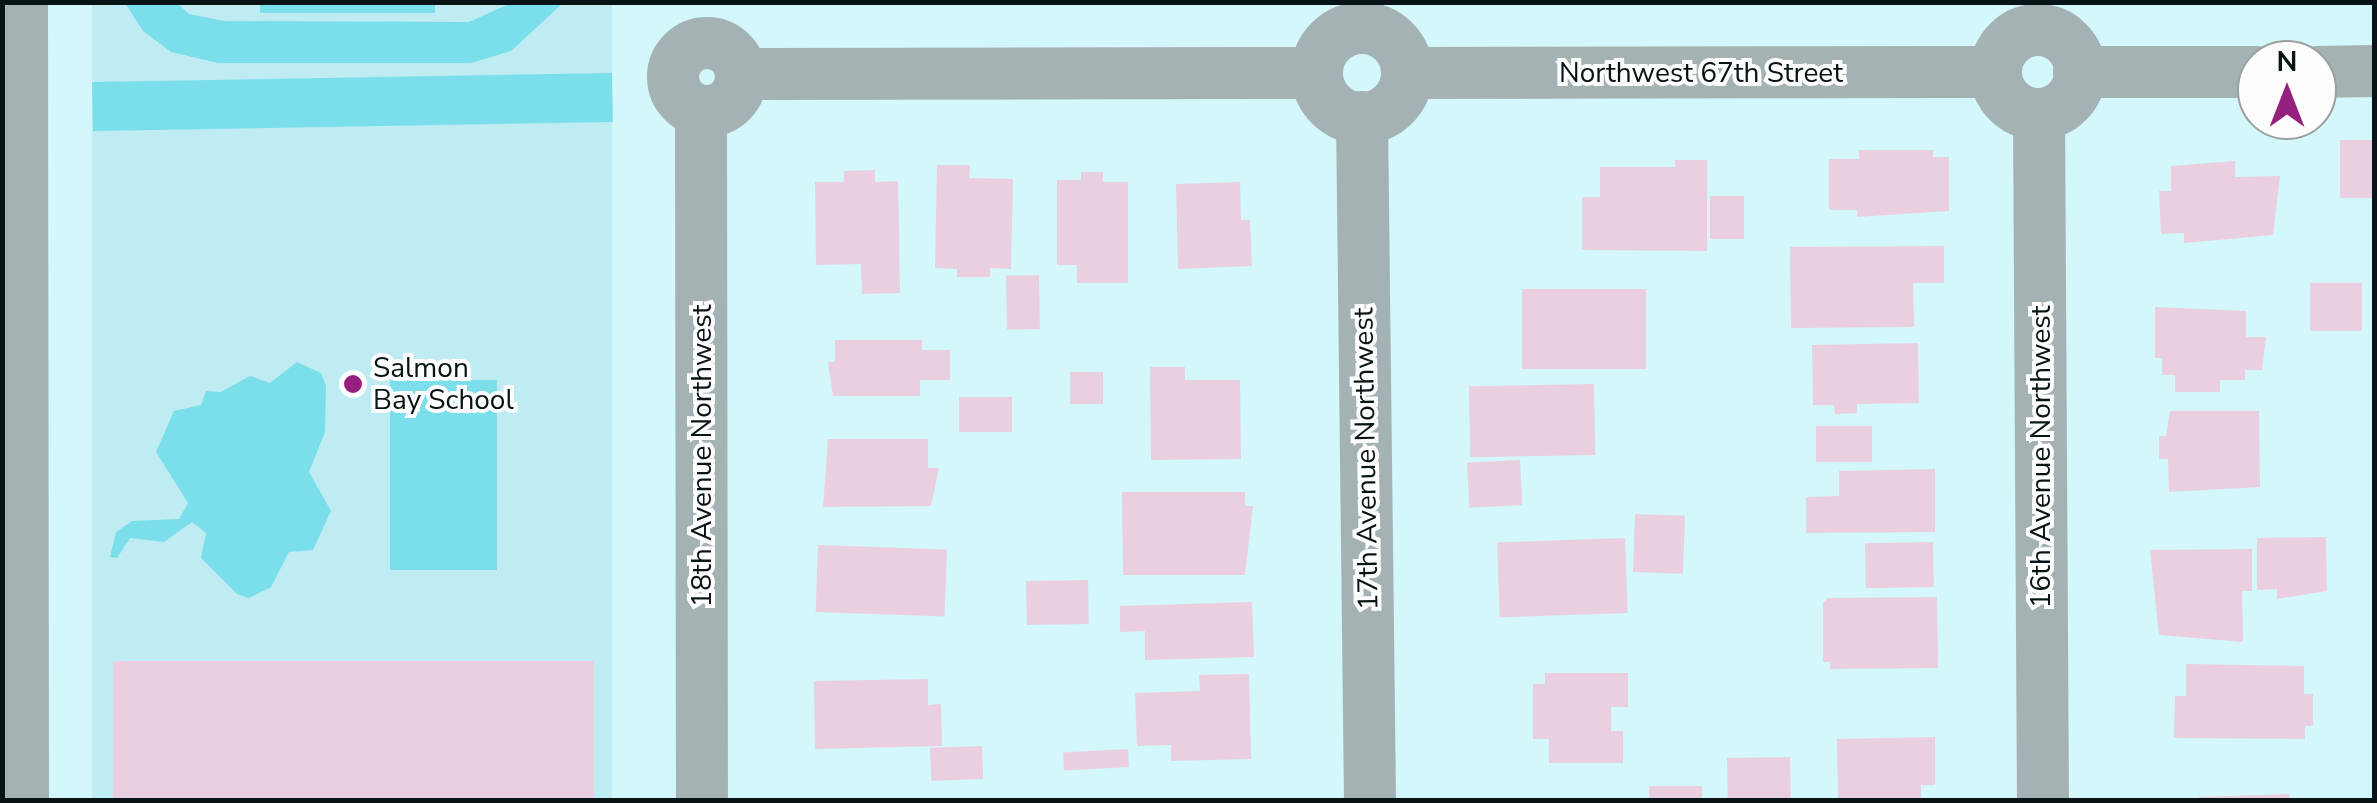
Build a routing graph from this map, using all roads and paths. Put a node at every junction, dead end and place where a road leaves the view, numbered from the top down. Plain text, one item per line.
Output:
1 (22, 2) edge
2 (1364, 15) edge
3 (2040, 16) edge
4 (698, 23) edge
5 (1996, 72) junction
6 (2080, 72) junction
7 (2237, 72) edge
8 (2337, 72) edge
9 (2374, 72) edge
10 (741, 74) junction
11 (1316, 74) junction
12 (1407, 74) junction
13 (12, 84) edge
14 (701, 111) junction
15 (2038, 114) junction
16 (1362, 117) junction
17 (23, 800) edge
18 (702, 800) edge
19 (1370, 800) edge
20 (2043, 800) edge

1 - 13 street
2 - 11 street
2 - 12 street
3 - 5 street
3 - 6 street
4 - 10 street
4 - 14 street
5 - 12 street, Northwest 67th Street
5 - 15 street
6 - 7 street
6 - 15 street
8 - 9 street
10 - 11 street
10 - 14 street
11 - 16 street
12 - 16 street
13 - 17 street
14 - 18 street, 18th Avenue Northwest
15 - 20 street, 16th Avenue Northwest
16 - 19 street, 17th Avenue Northwest

